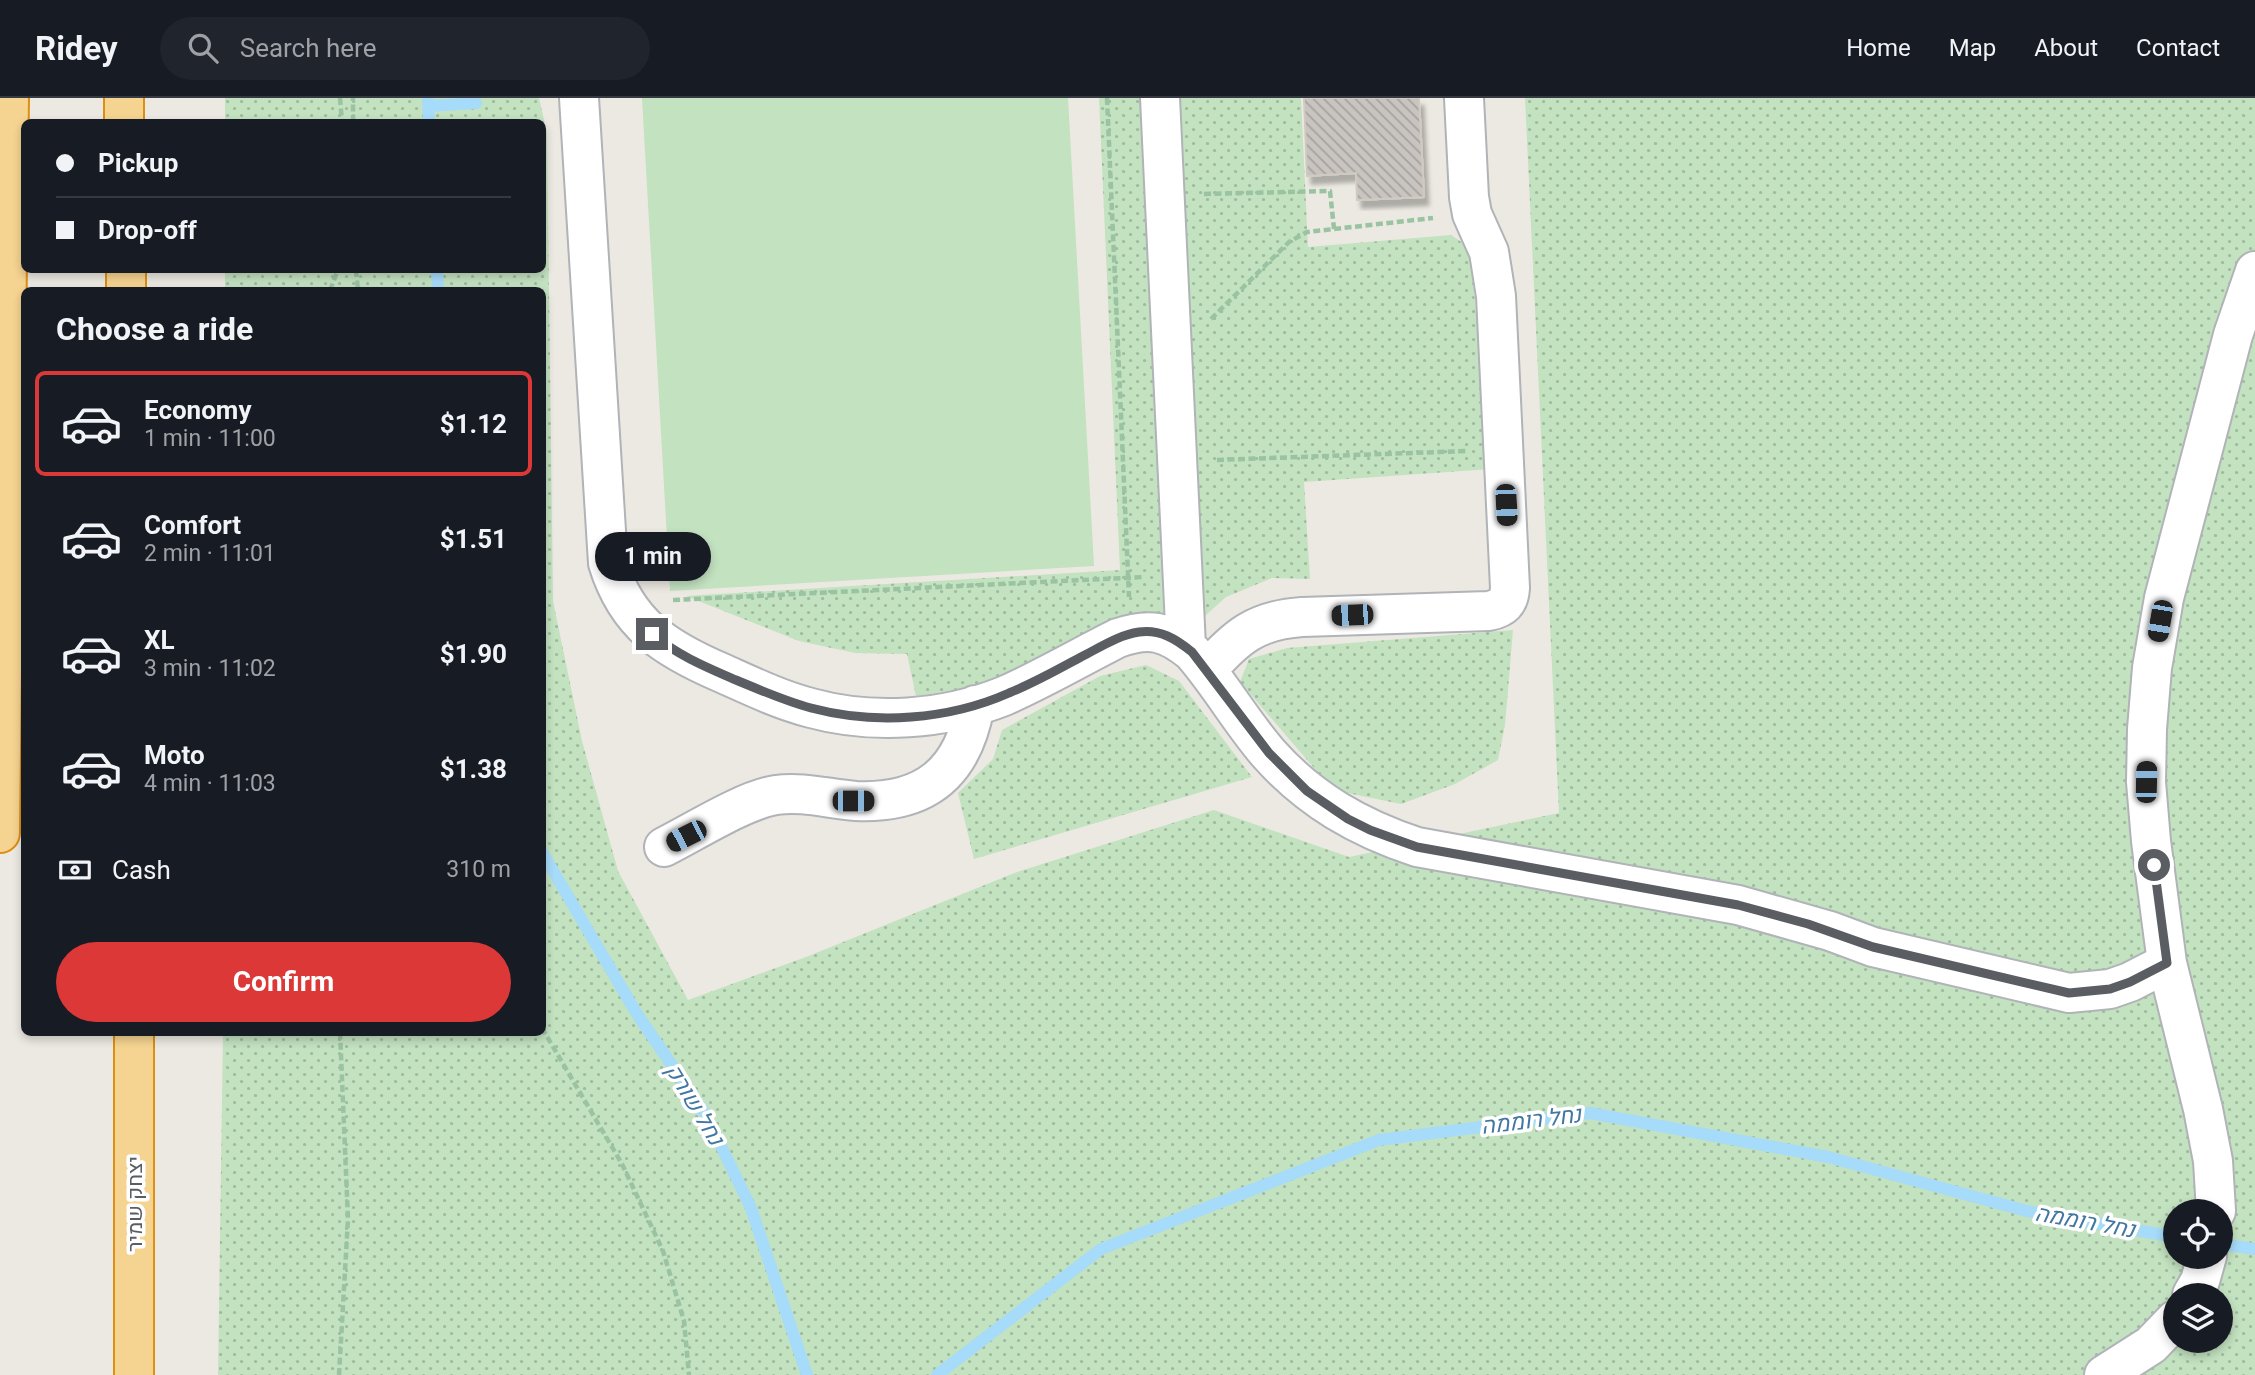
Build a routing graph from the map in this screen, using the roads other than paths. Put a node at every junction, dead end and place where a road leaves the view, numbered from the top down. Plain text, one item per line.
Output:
1 (9, 98) edge
2 (124, 98) edge
3 (579, 98) edge
4 (1160, 98) edge
5 (1464, 98) edge
6 (124, 119) edge
7 (2255, 271) edge
8 (1196, 659) junction
9 (975, 705) junction
10 (0, 833) edge
11 (664, 847) dead end
12 (2167, 963) junction
13 (134, 1036) edge
14 (2215, 1199) edge
15 (2163, 1332) edge
16 (134, 1375) edge
17 (2104, 1375) edge

1 - 10 highway
2 - 6 highway
3 - 9 street
4 - 8 street
5 - 8 street
7 - 12 street
8 - 9 street
8 - 12 street
9 - 11 street
12 - 14 street
13 - 16 highway, יצחק שמיר
15 - 17 street

